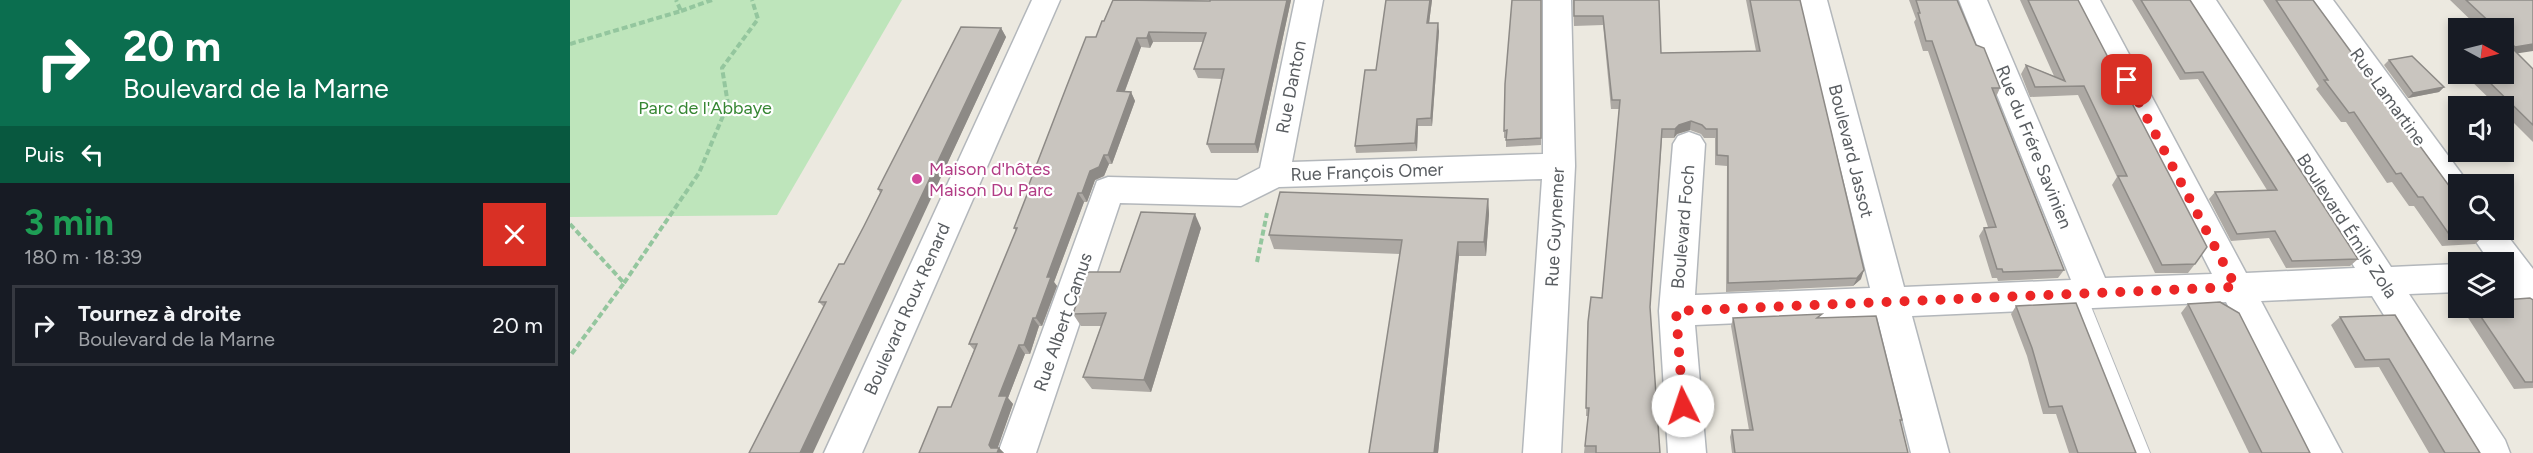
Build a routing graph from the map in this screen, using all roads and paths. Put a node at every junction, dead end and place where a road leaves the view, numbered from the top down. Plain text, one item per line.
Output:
1 (676, 0) edge
2 (712, 0) edge
3 (752, 0) edge
4 (1046, 0) edge
5 (1309, 0) edge
6 (1557, 0) edge
7 (1813, 0) edge
8 (1973, 0) edge
9 (2086, 0) edge
10 (2202, 0) edge
11 (2318, 0) edge
12 (681, 11) junction
13 (570, 45) edge
14 (1689, 144) dead end
15 (1559, 165) junction
16 (1274, 175) junction
17 (2448, 179) edge
18 (1108, 190) joint
19 (570, 224) edge
20 (2491, 240) edge
21 (1257, 262) dead end
22 (2448, 278) edge
23 (2382, 281) junction
24 (2518, 282) edge
25 (624, 283) junction
26 (2236, 287) junction
27 (2085, 293) junction
28 (1890, 302) junction
29 (1676, 311) junction
30 (570, 356) edge
31 (843, 453) edge
32 (1017, 453) edge
33 (1542, 453) edge
34 (1687, 453) edge
35 (1930, 453) edge
36 (2139, 453) edge
37 (2323, 453) edge
38 (2491, 453) edge

1 - 12 path
2 - 12 path
3 - 25 path
4 - 31 street, Boulevard Roux Renard
5 - 16 street, Rue Danton
6 - 15 street, Rue Guynemer
7 - 28 street, Boulevard Jassot
8 - 27 street, Rue du Frére Savinien
9 - 26 street
10 - 23 street, Boulevard Émile Zola
11 - 17 street, Rue Lamartine
12 - 13 path
14 - 29 street, Boulevard Foch
15 - 16 street, Rue François Omer
15 - 33 street, Rue Guynemer
16 - 18 street, Rue François Omer
16 - 21 path
18 - 32 street, Rue Albert Camus
19 - 25 path
20 - 24 street
22 - 23 street
23 - 26 street
23 - 38 street, Boulevard Émile Zola
25 - 30 path
26 - 27 street
26 - 37 street
27 - 28 street
27 - 36 lane
28 - 29 street
28 - 35 street, Boulevard Jassot
29 - 34 street, Boulevard Foch

